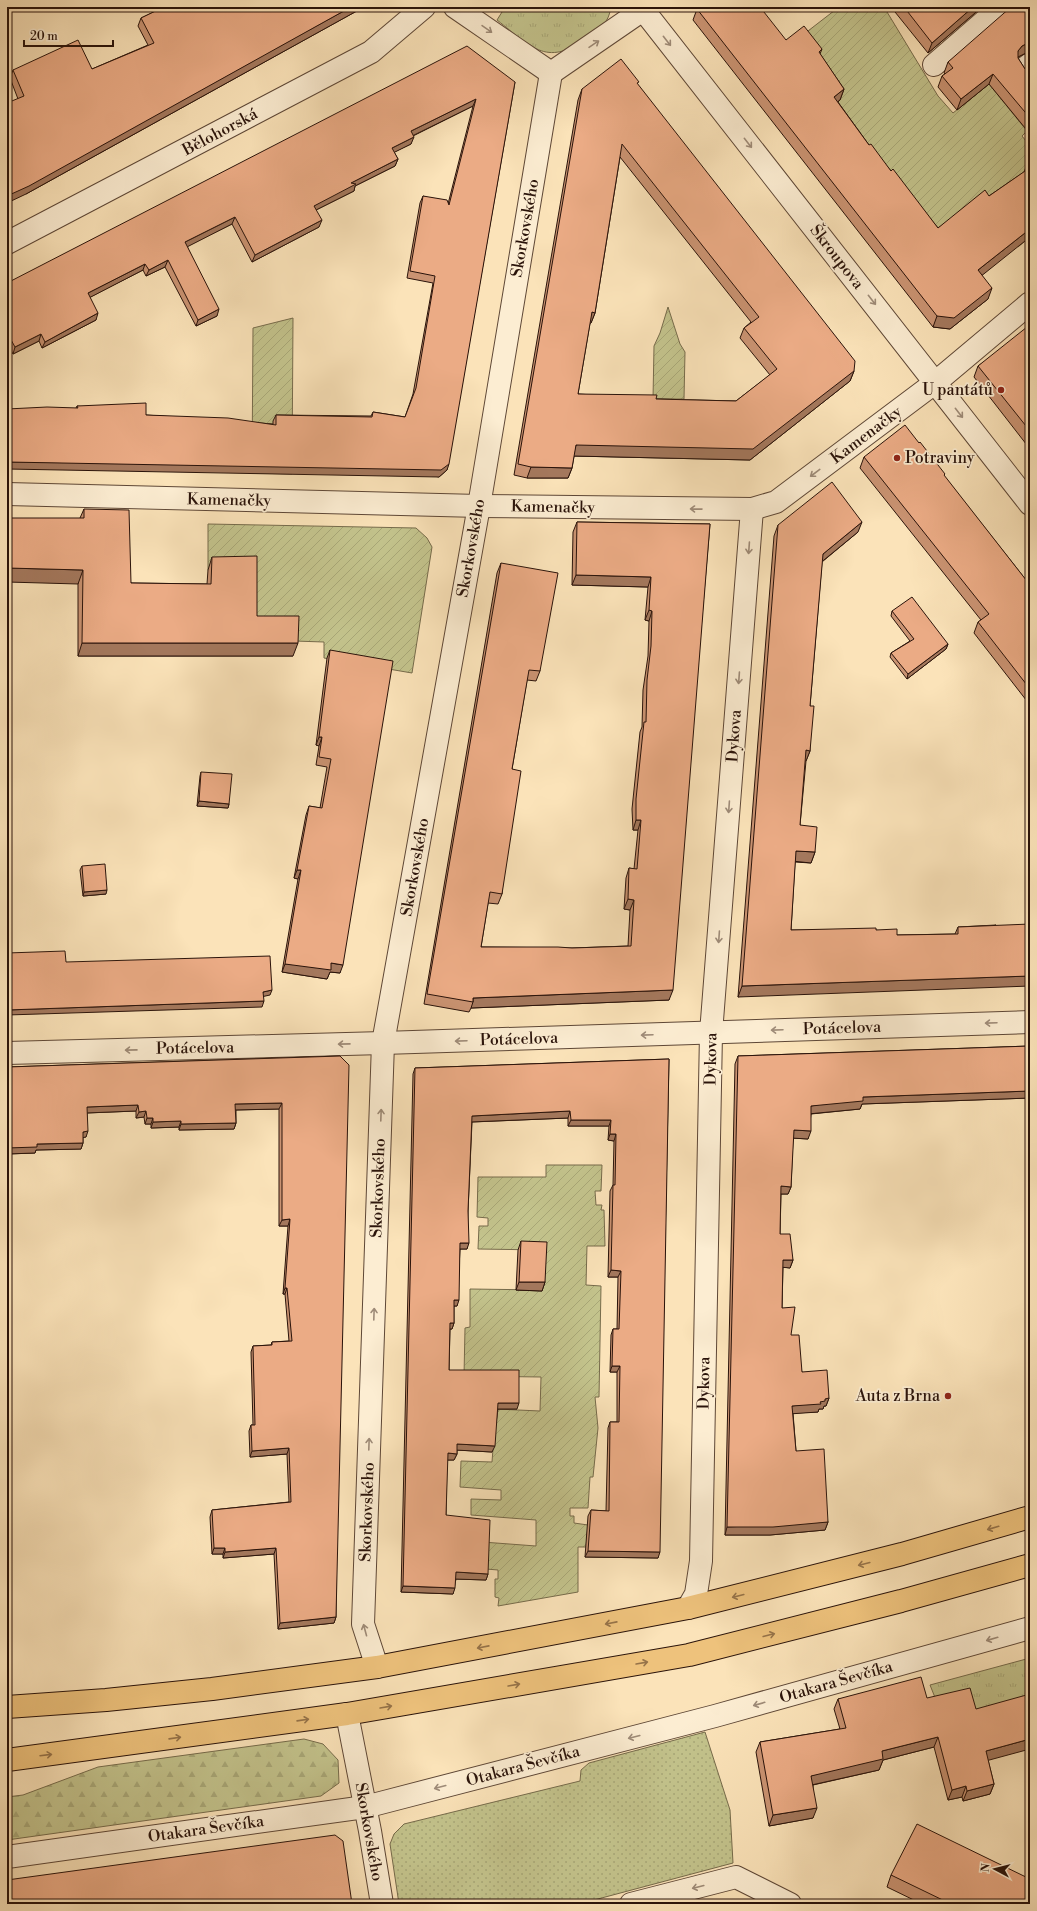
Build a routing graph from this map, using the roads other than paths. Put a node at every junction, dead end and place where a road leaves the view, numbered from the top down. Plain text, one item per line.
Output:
1 (424, 7) edge
2 (455, 7) edge
3 (1001, 7) edge
4 (644, 8) edge
5 (1030, 64) edge
6 (934, 65) dead end
7 (1030, 71) edge
8 (551, 73) junction
9 (7, 243) edge
10 (1030, 303) edge
11 (936, 382) junction
12 (7, 494) edge
13 (1030, 504) edge
14 (478, 506) junction
15 (752, 509) junction
16 (1030, 1022) edge
17 (711, 1032) junction
18 (384, 1043) junction
19 (7, 1053) edge
20 (1030, 1517) edge
21 (1028, 1569) edge
22 (688, 1608) junction
23 (1030, 1628) edge
24 (377, 1667) junction
25 (7, 1707) edge
26 (347, 1714) junction
27 (7, 1760) edge
28 (365, 1807) junction
29 (7, 1857) edge
30 (382, 1904) edge
31 (631, 1904) edge
32 (790, 1904) edge

1 - 9 street, Bělohorská
2 -> 8 street
3 - 6 street
8 -> 4 street
4 -> 11 street, Škroupova
5 - 7 street
8 - 14 street, Skorkovského
10 - 11 street, Kamenačky
11 -> 13 street, Škroupova
11 -> 15 street, Kamenačky
12 - 14 street, Kamenačky
15 -> 14 street, Kamenačky
14 - 18 street, Skorkovského
15 -> 17 street, Dykova
16 -> 17 street, Potácelova
17 -> 18 street, Potácelova
17 - 22 street, Dykova
18 -> 19 street, Potácelova
24 -> 18 street, Skorkovského
20 -> 22 main road
26 -> 21 main road
22 -> 24 main road
23 -> 28 street, Otakara Ševčíka
24 - 25 main road
27 -> 26 main road
26 - 28 street, Skorkovského
28 - 29 street, Otakara Ševčíka
28 - 30 street, Skorkovského
32 -> 31 street

